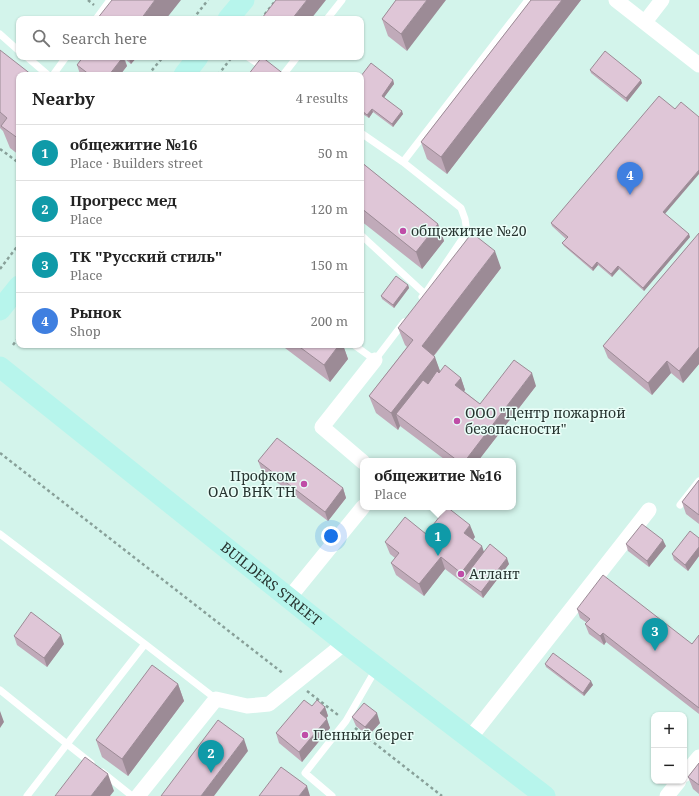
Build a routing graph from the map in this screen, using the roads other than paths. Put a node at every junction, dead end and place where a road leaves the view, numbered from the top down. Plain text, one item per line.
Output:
1 (110, 0) edge
2 (244, 0) edge
3 (342, 0) edge
4 (528, 0) edge
5 (616, 0) edge
6 (662, 0) edge
7 (98, 16) edge
8 (231, 16) edge
9 (329, 16) edge
10 (644, 22) junction
11 (0, 34) edge
12 (16, 47) edge
13 (30, 60) edge
14 (64, 60) edge
15 (196, 60) edge
16 (252, 60) edge
17 (295, 60) edge
18 (699, 65) edge
19 (44, 72) edge
20 (55, 72) edge
21 (186, 72) edge
22 (270, 72) edge
23 (285, 72) edge
24 (364, 135) edge
25 (403, 162) junction
26 (364, 238) edge
27 (16, 290) edge
28 (425, 294) junction
29 (416, 306) edge
30 (0, 310) edge
31 (407, 318) edge
32 (358, 348) edge
33 (375, 360) junction
34 (0, 367) edge
35 (360, 459) edge
36 (699, 481) edge
37 (680, 505) dead end
38 (361, 510) edge
39 (649, 510) dead end
40 (0, 534) edge
41 (289, 598) junction
42 (345, 642) junction
43 (145, 644) junction
44 (377, 667) junction
45 (0, 690) edge
46 (216, 698) junction
47 (470, 738) junction
48 (67, 744) junction
49 (699, 757) edge
50 (687, 771) edge
51 (677, 784) edge
52 (27, 796) edge
53 (132, 796) edge
54 (138, 796) edge
55 (332, 796) edge
56 (545, 796) edge
57 (667, 796) edge

1 - 7 lane
2 - 8 main road
3 - 9 lane
4 - 25 lane
5 - 10 street
6 - 10 street
10 - 18 street
11 - 12 lane
13 - 19 lane
14 - 20 lane
15 - 21 main road
16 - 22 lane
17 - 23 lane
24 - 25 lane
25 - 28 lane
26 - 28 lane
27 - 30 main road
28 - 29 lane
31 - 33 lane
32 - 33 lane
33 - 35 street
34 - 41 main road, BUILDERS STREET
36 - 37 lane
38 - 41 street
39 - 47 street
40 - 43 lane
41 - 42 main road, BUILDERS STREET
42 - 44 main road, BUILDERS STREET
42 - 46 street
43 - 46 lane
43 - 48 lane
44 - 47 main road, BUILDERS STREET
44 - 55 lane
45 - 48 lane
46 - 54 street
47 - 56 main road, BUILDERS STREET
48 - 52 lane
48 - 53 lane
49 - 50 street
51 - 57 street

